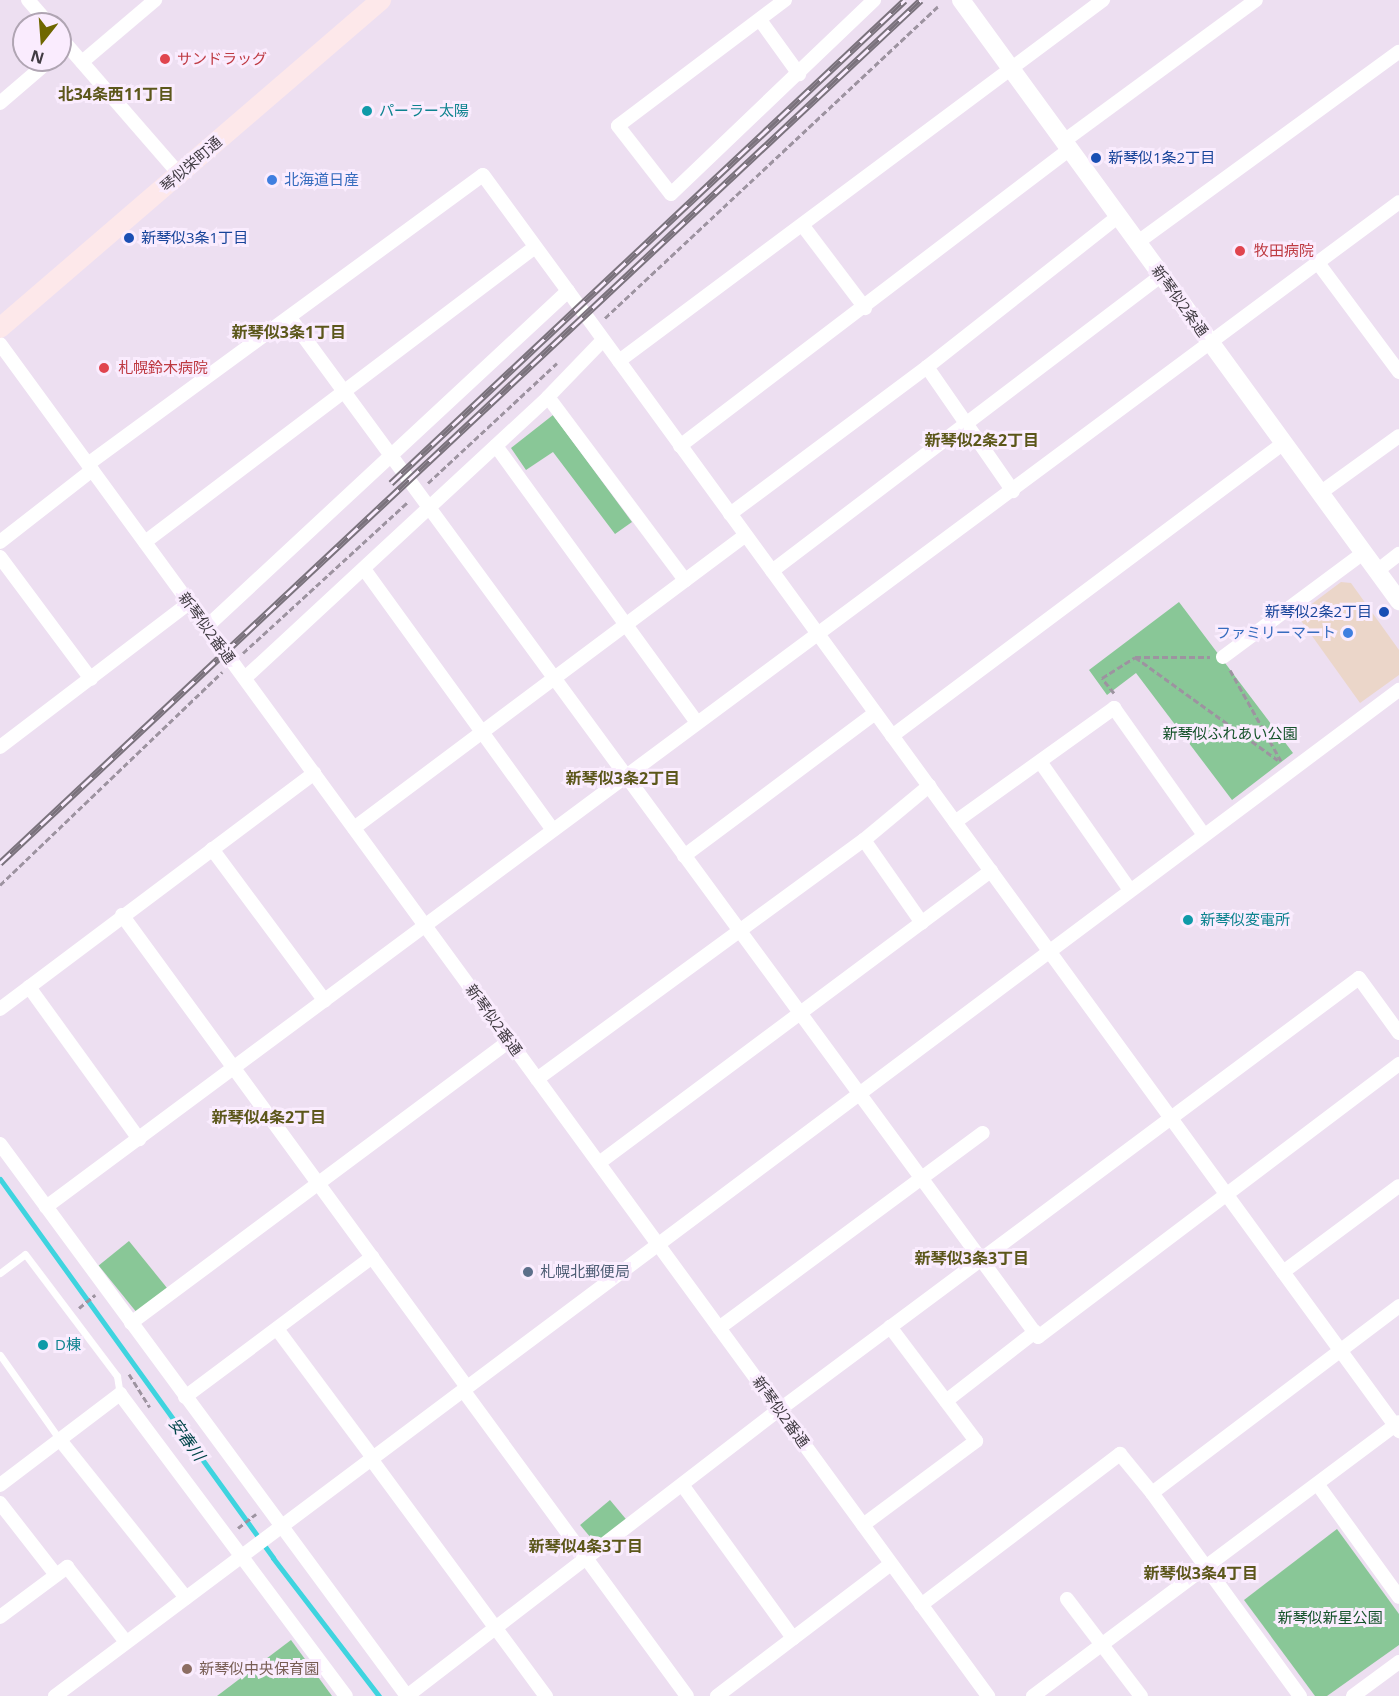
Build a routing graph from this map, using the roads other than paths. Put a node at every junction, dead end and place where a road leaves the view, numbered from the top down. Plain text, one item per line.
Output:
1 (28, 0) edge
2 (155, 0) edge
3 (381, 0) edge
4 (785, 0) edge
5 (874, 0) edge
6 (962, 0) edge
7 (1103, 0) edge
8 (1256, 0) edge
9 (38, 12) edge
10 (760, 20) junction
11 (1399, 52) edge
12 (72, 53) edge
13 (82, 62) junction
14 (1011, 68) junction
15 (36, 72) edge
16 (800, 74) junction
17 (0, 103) edge
18 (1067, 145) junction
19 (179, 174) junction
20 (1399, 202) edge
21 (1119, 216) junction
22 (803, 226) junction
23 (1138, 242) junction
24 (535, 247) junction
25 (1318, 263) junction
26 (1162, 275) junction
27 (568, 291) junction
28 (865, 308) junction
29 (290, 318) junction
30 (0, 328) edge
31 (603, 340) junction
32 (1209, 340) junction
33 (0, 344) edge
34 (619, 361) junction
35 (927, 367) junction
36 (1399, 372) edge
37 (345, 393) junction
38 (548, 397) junction
39 (968, 425) junction
40 (1399, 436) edge
41 (1284, 443) junction
42 (496, 446) junction
43 (680, 446) junction
44 (391, 455) junction
45 (90, 467) junction
46 (1013, 491) junction
47 (1320, 493) junction
48 (429, 508) junction
49 (730, 514) junction
50 (746, 535) junction
51 (0, 542) edge
52 (145, 542) junction
53 (1363, 553) junction
54 (1399, 554) edge
55 (0, 557) edge
56 (364, 569) junction
57 (772, 571) junction
58 (1377, 571) junction
59 (685, 580) junction
60 (1399, 601) edge
61 (189, 603) junction
62 (625, 624) junction
63 (207, 626) junction
64 (818, 634) junction
65 (1223, 657) road end
66 (244, 678) junction
67 (91, 679) junction
68 (555, 679) junction
69 (1399, 690) edge
70 (875, 713) junction
71 (697, 723) junction
72 (482, 734) junction
73 (892, 736) junction
74 (0, 747) edge
75 (1041, 763) junction
76 (314, 772) junction
77 (626, 776) junction
78 (929, 786) junction
79 (955, 822) junction
80 (354, 828) junction
81 (553, 830) junction
82 (1204, 835) junction
83 (864, 840) junction
84 (212, 849) junction
85 (684, 856) junction
86 (990, 871) junction
87 (1130, 890) junction
88 (122, 915) junction
89 (922, 922) junction
90 (425, 925) junction
91 (738, 931) junction
92 (1048, 950) junction
93 (28, 987) junction
94 (325, 1002) junction
95 (0, 1009) edge
96 (798, 1013) junction
97 (1399, 1033) edge
98 (510, 1041) junction
99 (1399, 1064) edge
100 (234, 1069) junction
101 (537, 1078) junction
102 (858, 1093) junction
103 (1171, 1118) junction
104 (983, 1132) dead end
105 (139, 1139) junction
106 (0, 1144) edge
107 (599, 1163) junction
108 (919, 1178) junction
109 (318, 1184) junction
110 (1399, 1185) edge
111 (1227, 1195) junction
112 (46, 1207) junction
113 (658, 1244) junction
114 (372, 1257) junction
115 (980, 1260) junction
116 (1283, 1272) junction
117 (0, 1273) edge
118 (1399, 1306) edge
119 (131, 1323) junction
120 (890, 1327) junction
121 (719, 1328) junction
122 (277, 1329) junction
123 (1035, 1332) junction
124 (1340, 1350) junction
125 (0, 1355) edge
126 (465, 1388) junction
127 (120, 1394) junction
128 (185, 1397) junction
129 (946, 1401) junction
130 (779, 1410) junction
131 (1398, 1426) edge
132 (60, 1440) junction
133 (372, 1458) junction
134 (0, 1485) edge
135 (1318, 1485) junction
136 (683, 1486) junction
137 (1152, 1493) junction
138 (0, 1503) edge
139 (863, 1525) junction
140 (276, 1530) junction
141 (246, 1553) junction
142 (589, 1557) junction
143 (891, 1564) junction
144 (1207, 1567) junction
145 (56, 1575) junction
146 (1399, 1597) edge
147 (186, 1598) junction
148 (1067, 1599) dead end
149 (921, 1605) junction
150 (0, 1617) edge
151 (496, 1627) junction
152 (793, 1638) junction
153 (126, 1642) junction
154 (1103, 1645) junction
155 (1399, 1662) edge
156 (55, 1696) edge
157 (346, 1696) edge
158 (407, 1696) edge
159 (546, 1696) edge
160 (687, 1696) edge
161 (717, 1696) edge
162 (988, 1696) edge
163 (1033, 1696) edge
164 (1141, 1696) edge
165 (1300, 1696) edge
166 (1353, 1696) edge

1 - 9 street
2 - 13 street
3 - 19 main road, 琴似栄町通
4 - 10 street
5 - 16 street
6 - 14 street, 新琴似2条通
7 - 14 street
8 - 18 street
10 - 16 street
10 - 16 street
11 - 23 street
12 - 13 street
13 - 19 street
14 - 18 street, 新琴似2条通
14 - 22 street
15 - 17 street
18 - 21 street, 新琴似2条通
18 - 28 street
19 - 30 main road, 琴似栄町通
20 - 25 street
21 - 23 street, 新琴似2条通
21 - 35 street
22 - 28 street
22 - 34 street
23 - 26 street, 新琴似2条通
24 - 27 street
24 - 29 street
24 - 37 street
25 - 32 street
25 - 36 street
26 - 32 street, 新琴似2条通
26 - 39 street
27 - 31 street
27 - 44 street
28 - 43 street
29 - 37 street
29 - 45 street
31 - 34 street
31 - 38 street
32 - 41 street, 新琴似2条通
32 - 46 street
33 - 45 street, 新琴似2番通
34 - 43 street
35 - 39 street
35 - 49 street
37 - 44 street
37 - 52 street
38 - 42 street
38 - 59 street
39 - 46 street
39 - 57 street
40 - 47 street
41 - 47 street, 新琴似2条通
41 - 73 street
42 - 48 street
42 - 62 street
43 - 49 street
44 - 48 street
44 - 63 street
45 - 51 street
45 - 52 street, 新琴似2番通
46 - 64 street
47 - 53 street, 新琴似2条通
48 - 56 street
48 - 68 street
49 - 50 street
50 - 57 street
50 - 59 street
52 - 61 street, 新琴似2番通
53 - 58 street, 新琴似2条通
53 - 65 street
54 - 58 street
55 - 67 street
56 - 66 street
56 - 72 street
57 - 64 street
58 - 60 street, 新琴似2条通
59 - 62 street
61 - 63 street, 新琴似2番通
61 - 67 street
62 - 68 street
62 - 71 street
63 - 66 street, 新琴似2番通
64 - 70 street
64 - 71 street
66 - 76 street, 新琴似2番通
67 - 74 street
68 - 72 street
68 - 77 street
69 - 82 street
70 - 73 street
70 - 85 street
71 - 77 street
72 - 80 street
72 - 81 street
73 - 78 street
75 - 79 street
75 - 82 street
75 - 87 street
76 - 80 street, 新琴似2番通
76 - 84 street
77 - 81 street
77 - 85 street
78 - 79 street
78 - 83 street
79 - 86 street
80 - 90 street, 新琴似2番通
81 - 90 street
82 - 87 street
83 - 89 street
83 - 91 street
84 - 88 street
84 - 94 street
85 - 91 street
86 - 89 street
86 - 92 street
87 - 92 street
88 - 93 street
88 - 100 street
89 - 96 street
90 - 94 street
90 - 98 street, 新琴似2番通
91 - 96 street
91 - 101 street
92 - 102 street
92 - 103 street
93 - 95 street
93 - 105 street
94 - 100 street
96 - 102 street
96 - 107 street
97 - 103 street
98 - 101 street, 新琴似2番通
98 - 109 street
99 - 111 street
100 - 105 street
100 - 109 street
101 - 107 street, 新琴似2番通
102 - 108 street
102 - 113 street
103 - 111 street
103 - 115 street
104 - 108 street
105 - 112 street
106 - 112 street
107 - 113 street, 新琴似2番通
108 - 115 street
108 - 121 street
109 - 114 street
109 - 119 street
110 - 116 street
111 - 116 street
111 - 123 street
112 - 119 street
113 - 121 street, 新琴似2番通
113 - 126 street
114 - 122 street
114 - 126 street
115 - 120 street
115 - 123 street
116 - 124 street
117 - 127 lane
118 - 124 street
119 - 128 street
120 - 129 street
120 - 130 street
121 - 130 street, 新琴似2番通
122 - 128 street
122 - 133 street
123 - 129 street
124 - 131 street
124 - 137 street
125 - 132 lane
126 - 133 street
126 - 142 street
127 - 132 street
127 - 141 street
128 - 140 street
129 - 139 street
130 - 136 street
130 - 139 street, 新琴似2番通
131 - 135 street
132 - 134 street
132 - 147 street
133 - 140 street
133 - 151 street
135 - 144 street
135 - 146 street
136 - 142 street
136 - 152 street
137 - 144 street
137 - 149 street
138 - 145 street
139 - 143 street, 新琴似2番通
140 - 141 street
140 - 158 street
141 - 147 street
141 - 157 street
142 - 151 street
142 - 160 street
143 - 149 street, 新琴似2番通
143 - 152 street
144 - 154 street
144 - 165 street
145 - 150 street
145 - 153 street
147 - 153 street
148 - 154 street
149 - 162 street, 新琴似2番通
151 - 158 street
151 - 159 street
152 - 161 street
153 - 156 street
154 - 163 street
154 - 164 street
155 - 166 street

